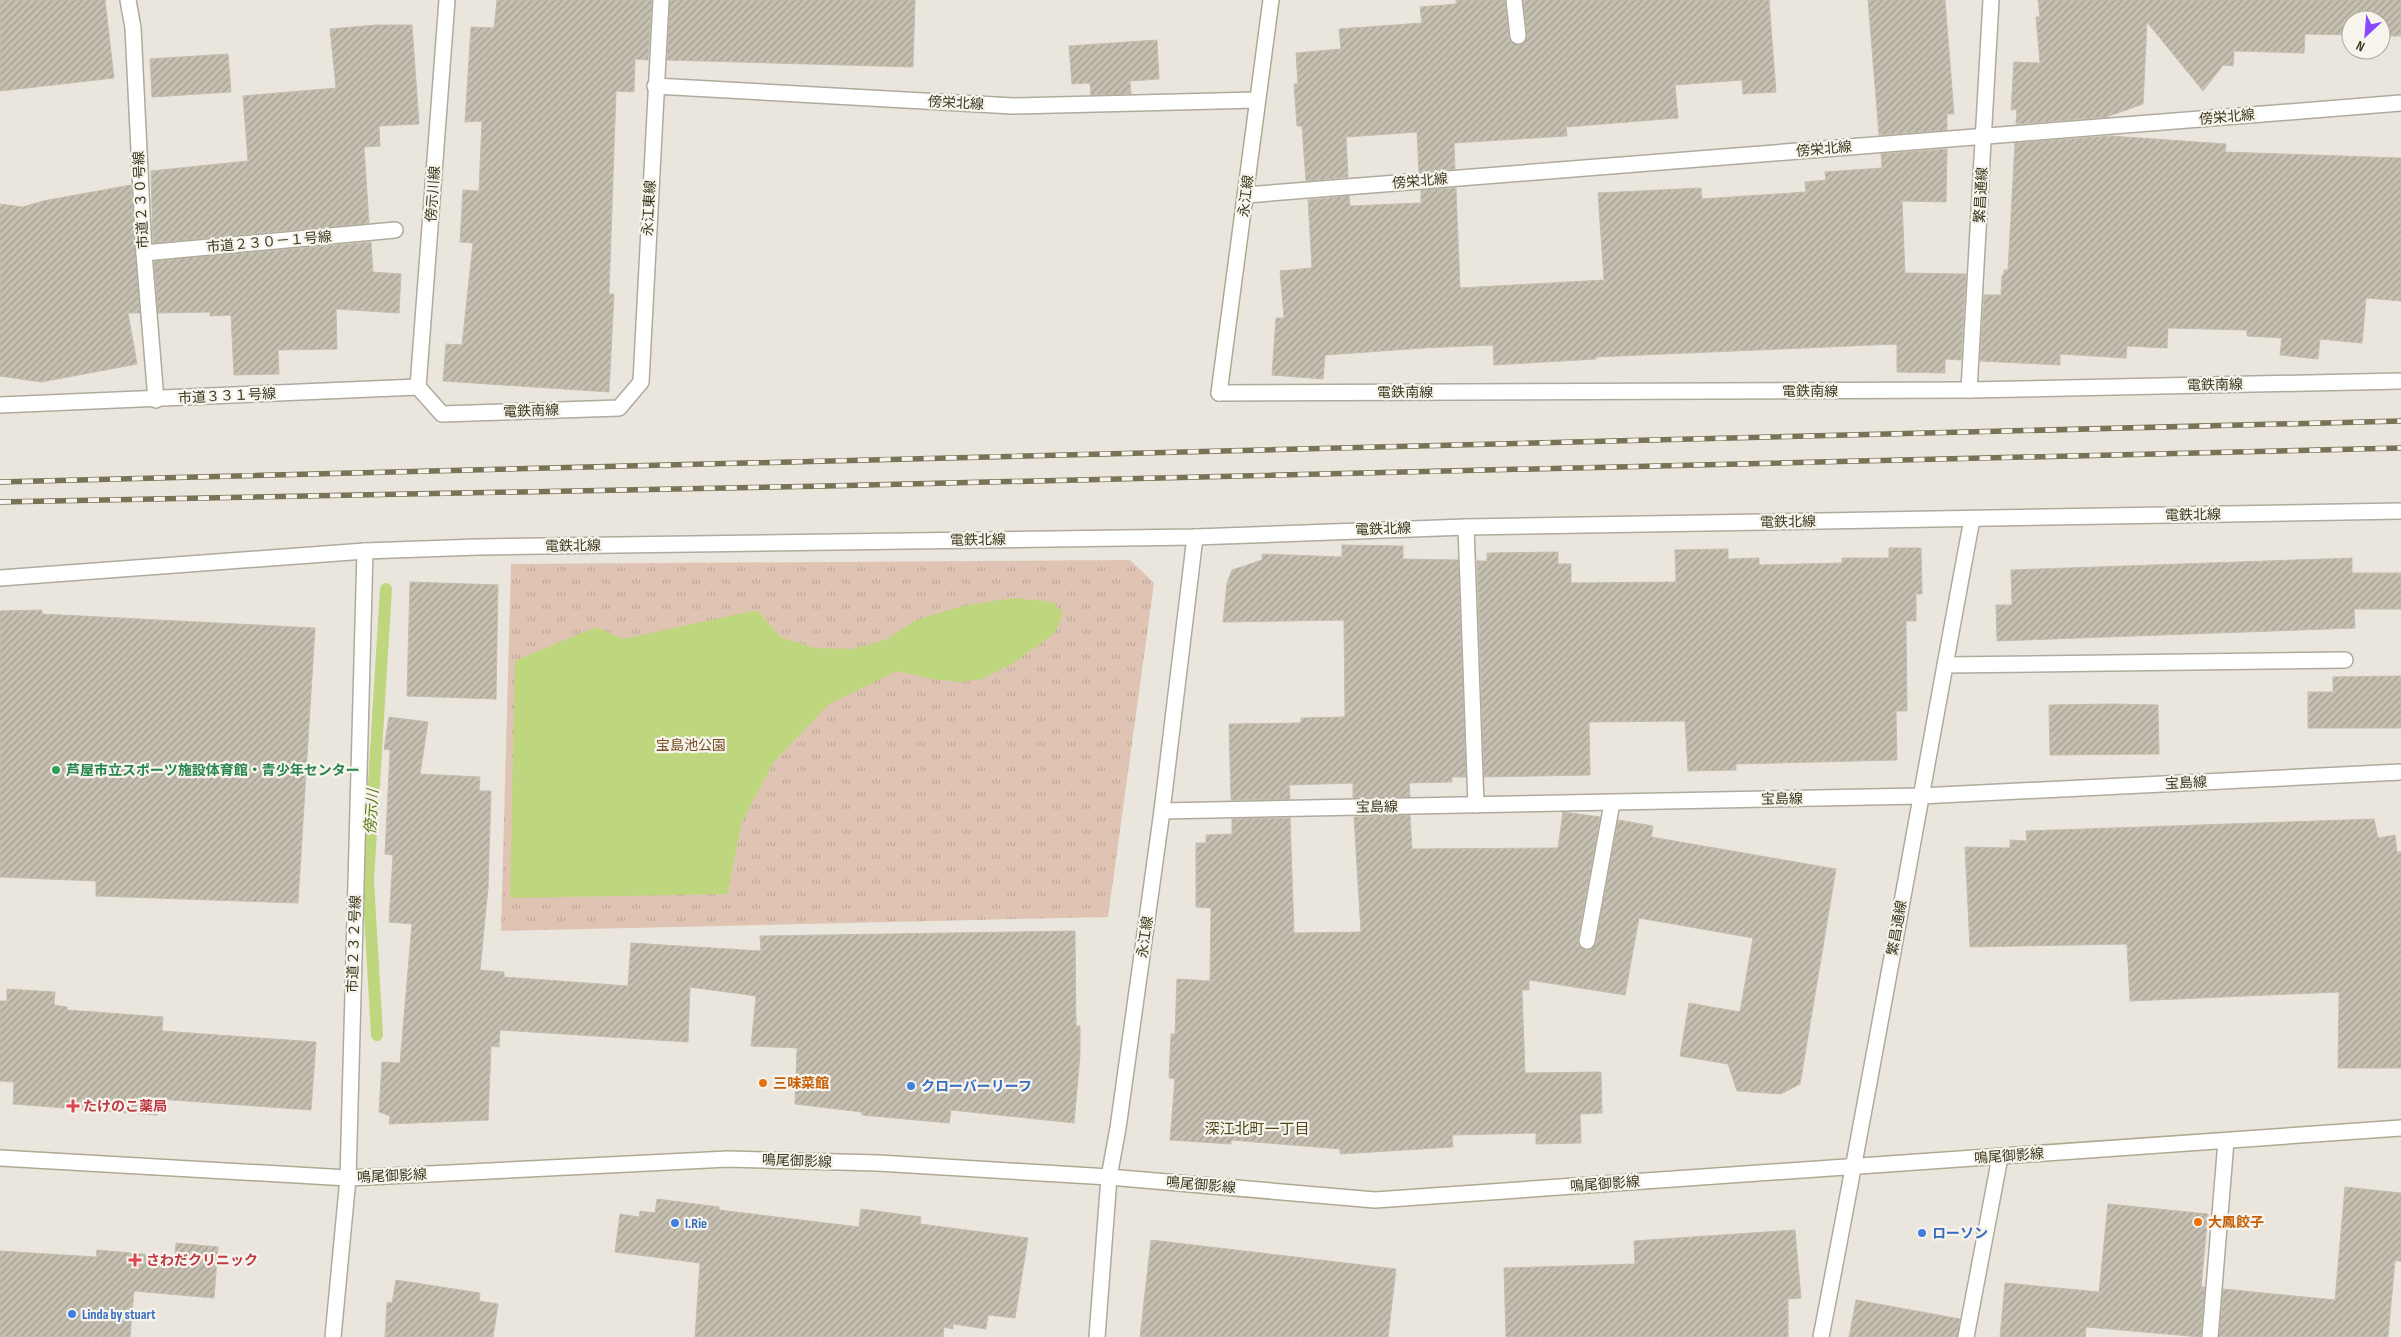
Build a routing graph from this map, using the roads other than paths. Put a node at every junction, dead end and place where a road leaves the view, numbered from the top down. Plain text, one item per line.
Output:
1 (128, 0) edge
2 (447, 0) edge
3 (661, 0) edge
4 (1271, 0) edge
5 (1514, 0) edge
6 (1991, 0) edge
7 (1518, 36) dead end
8 (655, 86) junction
9 (1257, 100) junction
10 (2401, 103) edge
11 (1984, 136) junction
12 (1246, 195) junction
13 (394, 230) dead end
14 (144, 253) junction
15 (2401, 381) edge
16 (418, 387) junction
17 (1969, 390) junction
18 (1219, 393) joint
19 (156, 400) junction
20 (0, 405) edge
21 (619, 408) joint
22 (2401, 511) edge
23 (1972, 519) junction
24 (1466, 527) junction
25 (1195, 537) junction
26 (365, 551) junction
27 (0, 578) edge
28 (2345, 660) dead end
29 (1945, 665) junction
30 (2401, 772) edge
31 (1920, 796) junction
32 (1612, 803) junction
33 (1476, 805) junction
34 (1162, 812) junction
35 (1587, 941) dead end
36 (2401, 1128) edge
37 (2226, 1141) junction
38 (2000, 1157) junction
39 (0, 1158) edge
40 (1855, 1166) junction
41 (348, 1178) junction
42 (1109, 1178) junction
43 (333, 1337) edge
44 (1097, 1337) edge
45 (1821, 1337) edge
46 (1966, 1337) edge
47 (2210, 1337) edge

1 - 14 street, 市道２３０号線
2 - 16 street, 傍示川線
3 - 8 street, 永江東線
4 - 9 street, 永江線
5 - 7 street
6 - 11 street, 繁昌通線
8 - 9 street, 傍栄北線
8 - 21 street, 永江東線
9 - 12 street, 永江線
10 - 11 street, 傍栄北線
11 - 12 street, 傍栄北線
11 - 17 street, 繁昌通線
12 - 18 street, 永江線
13 - 14 street, 市道２３０－１号線
14 - 19 street, 市道２３０号線
15 - 17 street, 電鉄南線
16 - 19 street, 市道３３１号線
16 - 21 street, 電鉄南線
17 - 18 street, 電鉄南線
19 - 20 street, 市道３３１号線
22 - 23 street, 電鉄北線
23 - 24 street, 電鉄北線
23 - 29 street, 繁昌通線
24 - 25 street, 電鉄北線
24 - 33 street
25 - 26 street, 電鉄北線
25 - 34 street, 永江線
26 - 27 street, 電鉄北線
26 - 41 street, 市道２３２号線
28 - 29 street
29 - 31 street, 繁昌通線
30 - 31 street, 宝島線
31 - 32 street, 宝島線
31 - 40 street, 繁昌通線
32 - 33 street, 宝島線
32 - 35 street
33 - 34 street, 宝島線
34 - 42 street, 永江線
36 - 37 street, 鳴尾御影線
37 - 38 street, 鳴尾御影線
37 - 47 street
38 - 40 street, 鳴尾御影線
38 - 46 street
39 - 41 street, 鳴尾御影線
40 - 42 street, 鳴尾御影線
40 - 45 street, 繁昌通線
41 - 42 street, 鳴尾御影線
41 - 43 street, 市道２３２号線
42 - 44 street, 永江線

